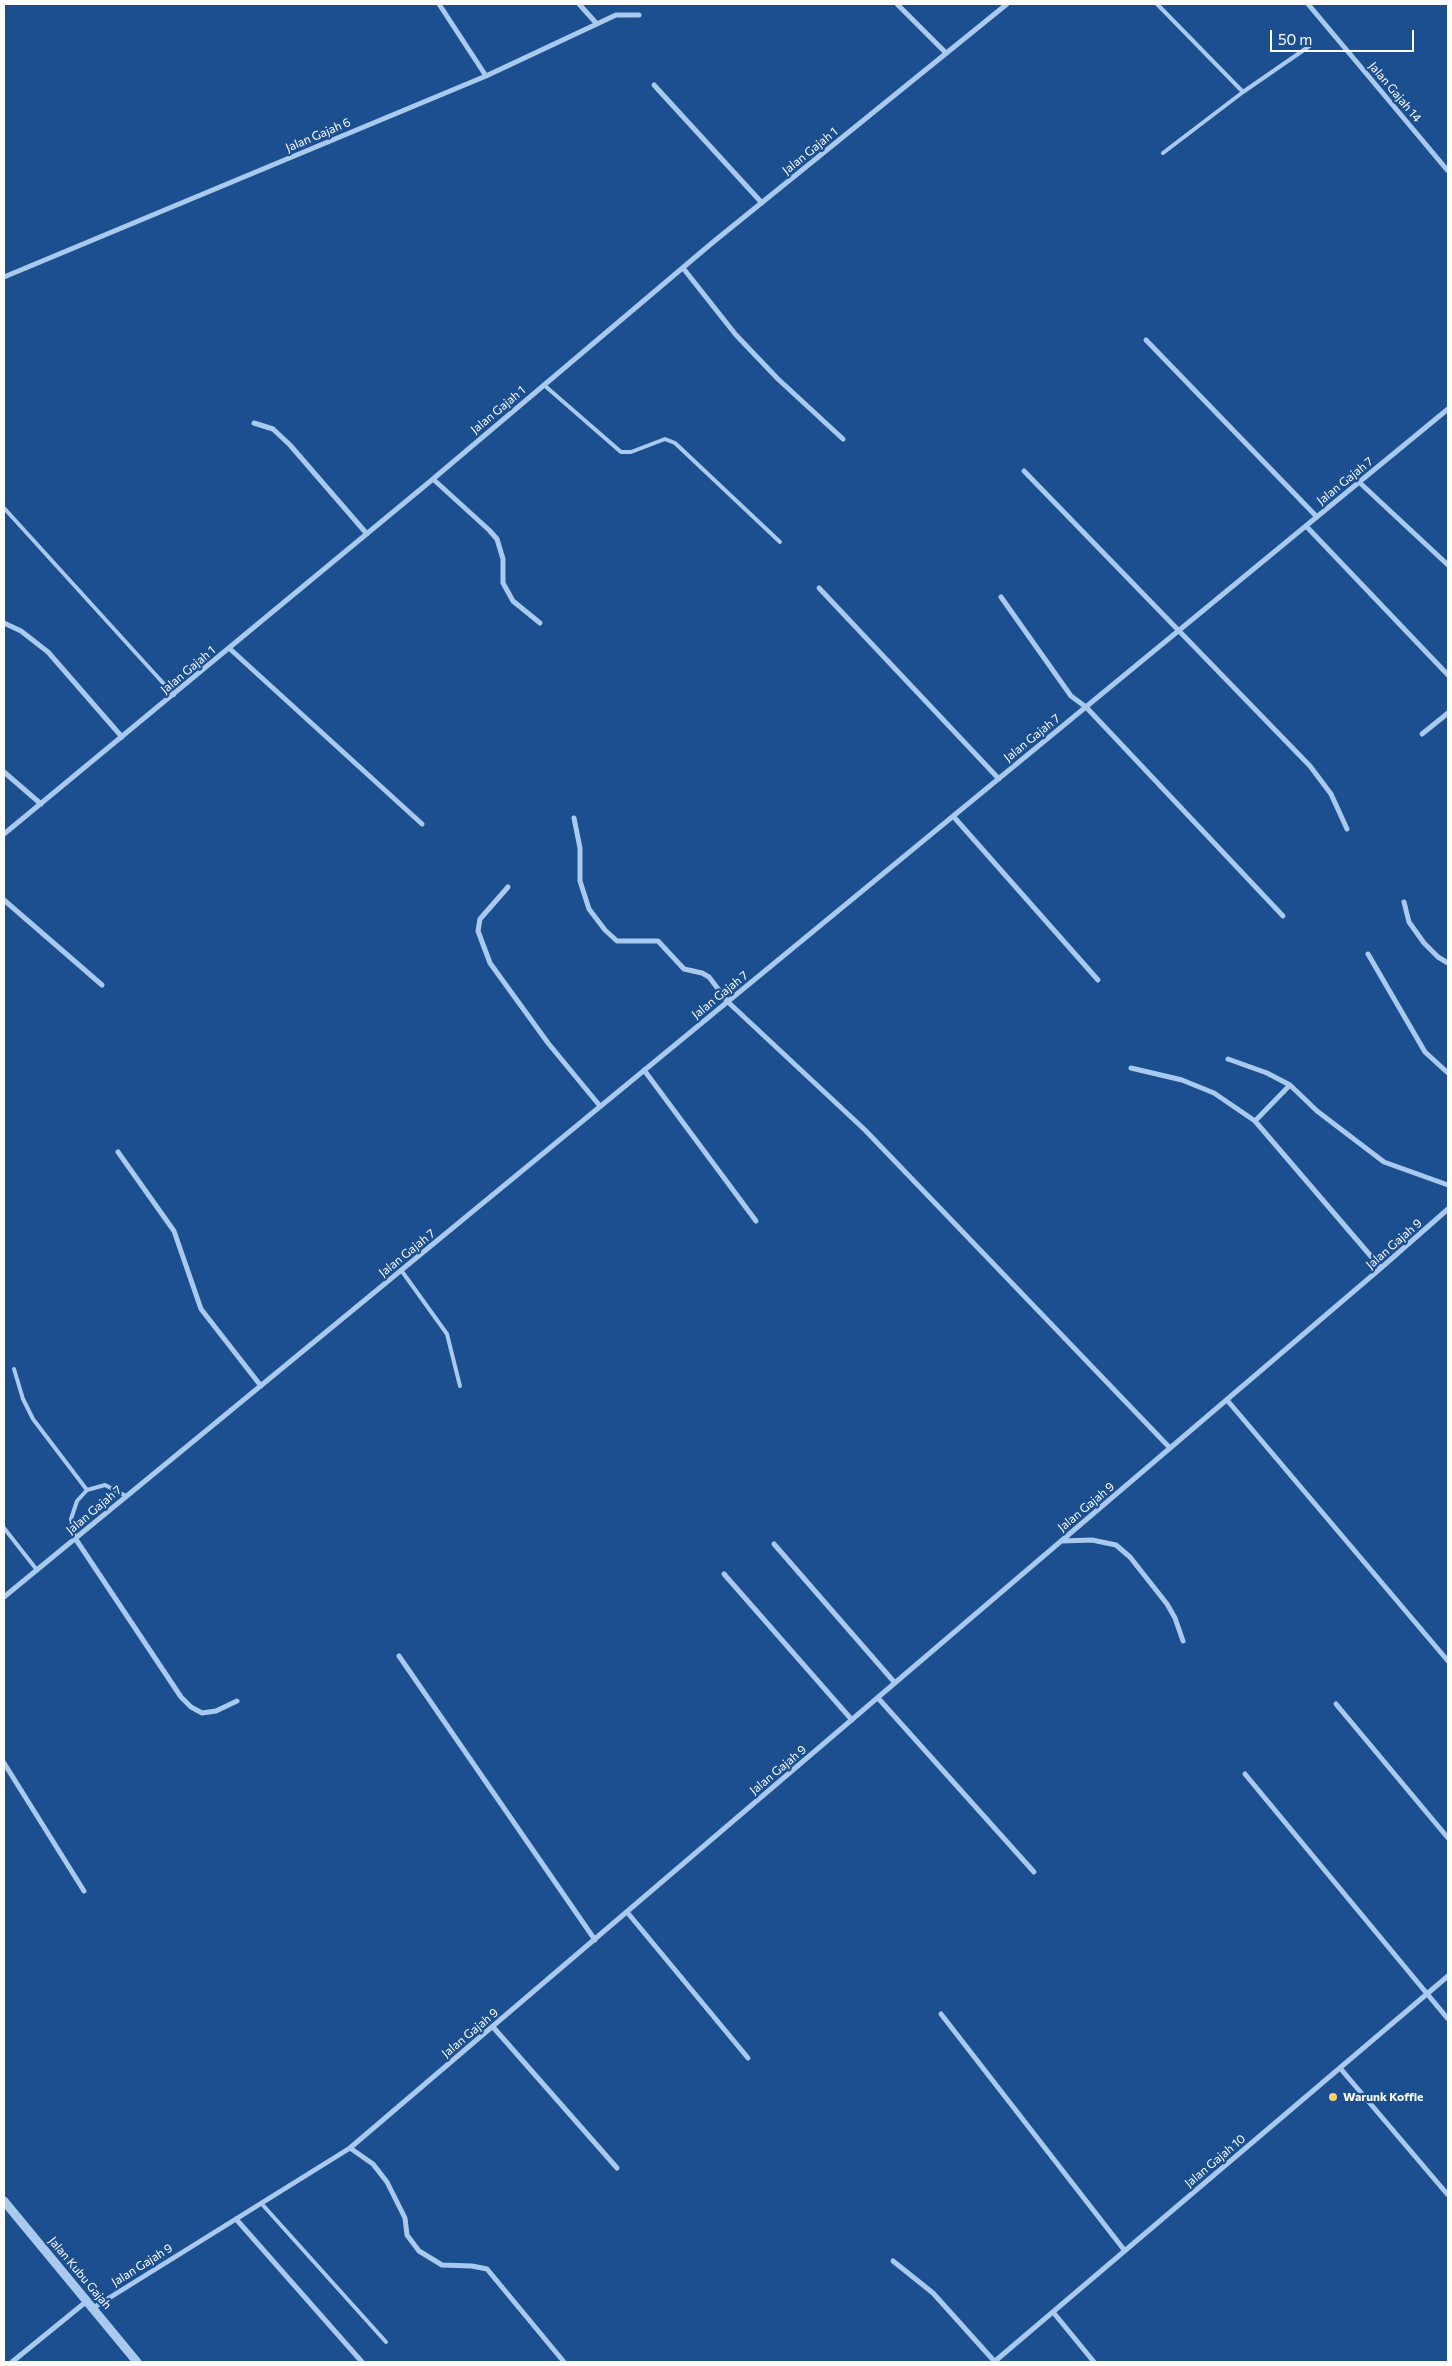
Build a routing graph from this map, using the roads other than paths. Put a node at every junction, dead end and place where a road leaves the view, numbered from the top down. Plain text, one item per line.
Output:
1 (439, 4) edge
2 (579, 4) edge
3 (897, 4) edge
4 (1007, 4) edge
5 (1157, 4) edge
6 (1308, 4) edge
7 (639, 15) dead end
8 (597, 24) junction
9 (1311, 45) dead end
10 (946, 53) junction
11 (486, 76) junction
12 (654, 85) dead end
13 (1243, 92) junction
14 (1163, 153) dead end
15 (1448, 171) edge
16 (762, 203) junction
17 (683, 268) junction
18 (4, 277) edge
19 (1146, 340) dead end
20 (544, 385) junction
21 (1448, 409) edge
22 (254, 423) dead end
23 (843, 439) dead end
24 (1024, 472) dead end
25 (433, 479) junction
26 (1359, 482) junction
27 (4, 508) edge
28 (1317, 517) junction
29 (1306, 526) junction
30 (367, 534) junction
31 (780, 542) dead end
32 (1448, 565) edge
33 (819, 588) dead end
34 (1001, 597) dead end
35 (4, 623) edge
36 (540, 623) dead end
37 (1180, 630) junction
38 (229, 648) junction
39 (1448, 674) edge
40 (174, 695) junction
41 (1086, 707) junction
42 (1448, 713) edge
43 (1422, 734) dead end
44 (122, 737) junction
45 (4, 772) edge
46 (999, 779) junction
47 (41, 804) junction
48 (954, 816) junction
49 (574, 818) dead end
50 (422, 824) dead end
51 (1347, 829) dead end
52 (4, 834) edge
53 (508, 887) dead end
54 (4, 900) edge
55 (1404, 902) dead end
56 (1283, 916) dead end
57 (1368, 954) dead end
58 (1448, 963) edge
59 (1098, 980) dead end
60 (102, 985) dead end
61 (728, 1002) junction
62 (1228, 1058) dead end
63 (1131, 1068) dead end
64 (644, 1070) junction
65 (1448, 1074) edge
66 (1290, 1085) junction
67 (600, 1106) junction
68 (1254, 1121) junction
69 (118, 1152) dead end
70 (1448, 1185) edge
71 (1448, 1209) edge
72 (756, 1221) dead end
73 (1381, 1268) junction
74 (401, 1270) junction
75 (14, 1369) dead end
76 (260, 1386) junction
77 (460, 1386) dead end
78 (1227, 1400) junction
79 (1170, 1448) junction
80 (87, 1490) junction
81 (126, 1496) junction
82 (4, 1528) edge
83 (75, 1538) junction
84 (1062, 1541) junction
85 (774, 1544) dead end
86 (37, 1570) junction
87 (724, 1574) dead end
88 (4, 1597) edge
89 (1183, 1641) dead end
90 (399, 1656) dead end
91 (1448, 1661) edge
92 (895, 1684) junction
93 (878, 1698) junction
94 (237, 1701) dead end
95 (1336, 1704) dead end
96 (852, 1720) junction
97 (4, 1763) edge
98 (1245, 1774) dead end
99 (1448, 1838) edge
100 (1034, 1872) dead end
101 (84, 1891) dead end
102 (627, 1912) junction
103 (595, 1940) junction
104 (1448, 1976) edge
105 (1427, 1994) junction
106 (941, 2014) dead end
107 (1448, 2019) edge
108 (493, 2027) junction
109 (748, 2058) dead end
110 (1340, 2068) junction
111 (350, 2148) junction
112 (617, 2168) dead end
113 (1448, 2195) edge
114 (4, 2201) edge
115 (261, 2203) junction
116 (236, 2219) junction
117 (1125, 2251) junction
118 (893, 2260) dead end
119 (90, 2304) junction
120 (1053, 2312) junction
121 (386, 2342) dead end
122 (12, 2362) edge
123 (137, 2362) edge
124 (362, 2362) edge
125 (564, 2362) edge
126 (995, 2362) edge
127 (1094, 2362) edge

1 - 11 street
2 - 8 street
3 - 10 street
4 - 10 street, Jalan Gajah 1
5 - 13 lane
6 - 15 street, Jalan Gajah 14
7 - 8 street, Jalan Gajah 6
8 - 11 street, Jalan Gajah 6
9 - 13 lane
10 - 16 street, Jalan Gajah 1
11 - 18 street, Jalan Gajah 6
12 - 16 street
13 - 14 lane
16 - 17 street, Jalan Gajah 1
17 - 20 street, Jalan Gajah 1
17 - 23 street
19 - 28 street
20 - 25 street, Jalan Gajah 1
20 - 31 lane
21 - 26 street, Jalan Gajah 7
22 - 30 street
24 - 37 street
25 - 30 street, Jalan Gajah 1
25 - 36 street
26 - 28 street, Jalan Gajah 7
26 - 32 street
27 - 40 lane
28 - 29 street, Jalan Gajah 7
29 - 37 street, Jalan Gajah 7
29 - 39 street
30 - 38 street, Jalan Gajah 1
33 - 46 street
34 - 41 street
35 - 44 street
37 - 41 street, Jalan Gajah 7
37 - 51 street
38 - 40 street, Jalan Gajah 1
38 - 50 street
40 - 44 street, Jalan Gajah 1
41 - 46 street, Jalan Gajah 7
41 - 56 street
42 - 43 street
44 - 47 street, Jalan Gajah 1
45 - 47 street
46 - 48 street, Jalan Gajah 7
47 - 52 street, Jalan Gajah 1
48 - 59 street
48 - 61 street, Jalan Gajah 7
49 - 61 street
53 - 67 street
54 - 60 street
55 - 58 street
57 - 65 street
61 - 64 street, Jalan Gajah 7
61 - 79 street
62 - 66 street
63 - 68 street
64 - 67 street, Jalan Gajah 7
64 - 72 street
66 - 68 street
66 - 70 street
67 - 74 street, Jalan Gajah 7
68 - 73 street
69 - 76 street
71 - 73 street, Jalan Gajah 9
73 - 78 street, Jalan Gajah 9
74 - 76 street, Jalan Gajah 7
74 - 77 lane
75 - 80 lane
76 - 81 street, Jalan Gajah 7
78 - 79 street, Jalan Gajah 9
78 - 91 street
79 - 84 street, Jalan Gajah 9
80 - 81 lane
80 - 83 lane
81 - 83 street, Jalan Gajah 7
82 - 86 lane
83 - 86 street, Jalan Gajah 7
83 - 94 street
84 - 89 street
84 - 92 street, Jalan Gajah 9
85 - 92 street
86 - 88 street, Jalan Gajah 7
87 - 96 street
90 - 103 street
92 - 93 street, Jalan Gajah 9
93 - 96 street, Jalan Gajah 9
93 - 100 street
95 - 99 street
96 - 102 street, Jalan Gajah 9
97 - 101 street
98 - 105 street
102 - 103 street, Jalan Gajah 9
102 - 109 street
103 - 108 street, Jalan Gajah 9
104 - 105 street, Jalan Gajah 10
105 - 107 street
105 - 110 street, Jalan Gajah 10
106 - 117 street
108 - 111 street, Jalan Gajah 9
108 - 112 street
110 - 113 street
110 - 117 street, Jalan Gajah 10
111 - 115 street, Jalan Gajah 9
111 - 125 street
114 - 119 street, Jalan Kubu Gajah
115 - 116 street, Jalan Gajah 9
115 - 121 lane
116 - 119 street, Jalan Gajah 9
116 - 124 street
117 - 120 street, Jalan Gajah 10
118 - 126 street
119 - 122 street, Jalan Gajah 9
119 - 123 street, Jalan Kubu Gajah
120 - 126 street, Jalan Gajah 10
120 - 127 street

